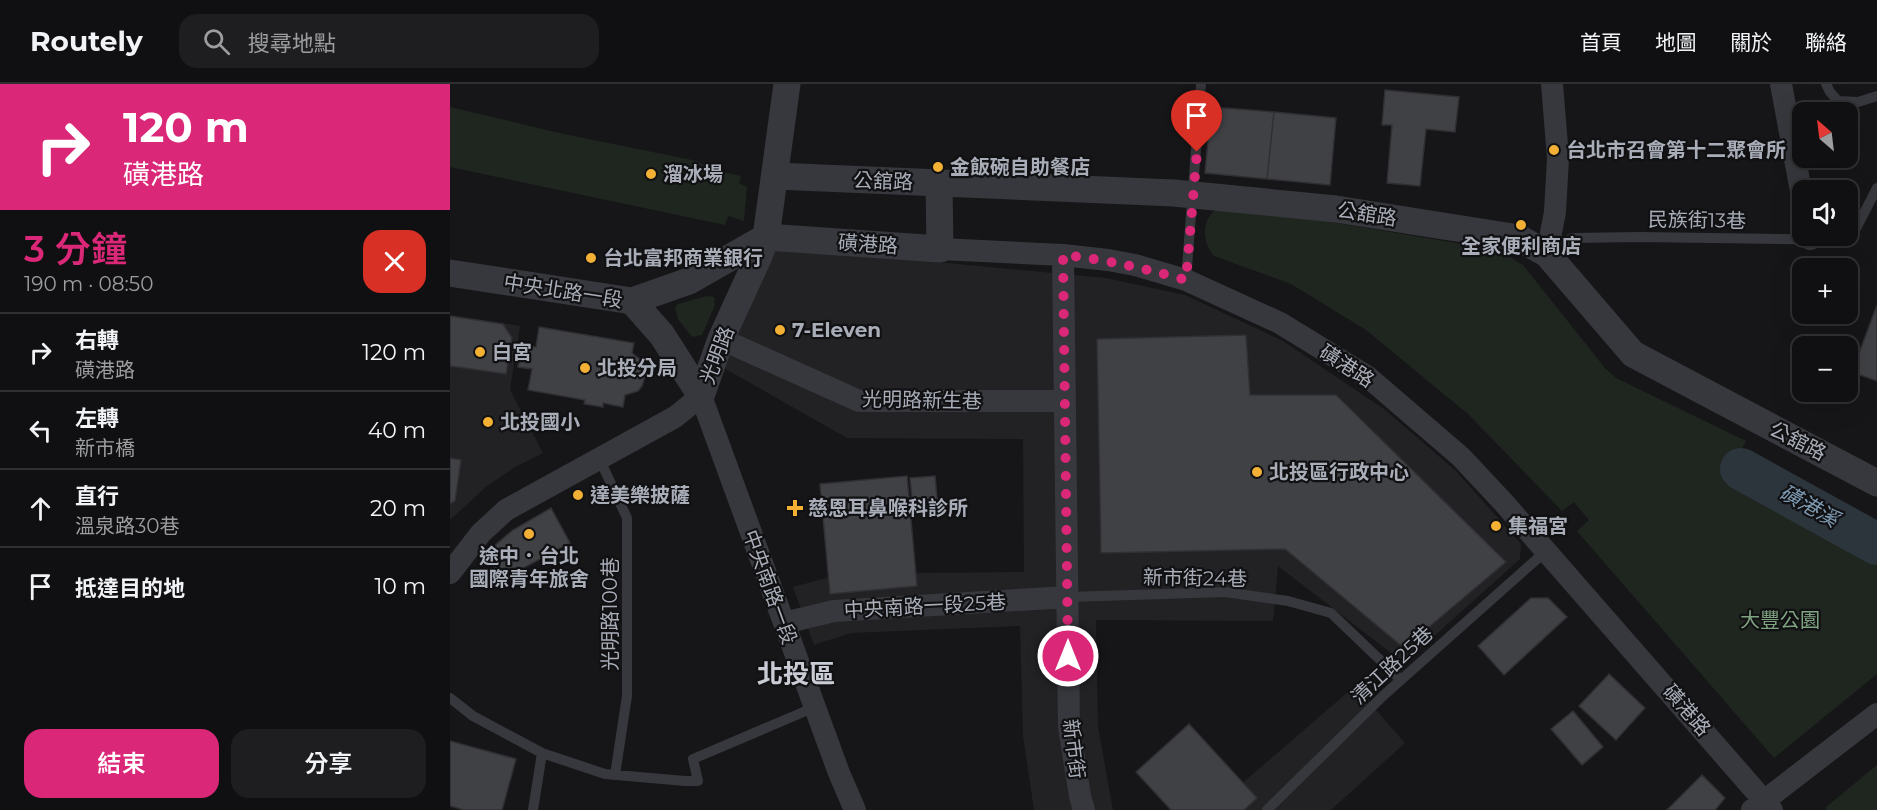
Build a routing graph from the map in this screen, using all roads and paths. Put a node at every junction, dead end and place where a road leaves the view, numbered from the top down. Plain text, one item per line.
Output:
1 (787, 84) edge
2 (1201, 84) edge
3 (1552, 84) edge
4 (1781, 84) edge
5 (1826, 84) edge
6 (1877, 96) edge
7 (775, 176) junction
8 (1799, 180) edge
9 (939, 183) junction
10 (1877, 188) edge
11 (1194, 195) junction
12 (1858, 225) edge
13 (766, 237) junction
14 (1792, 237) edge
15 (940, 249) junction
16 (1547, 254) junction
17 (1063, 255) junction
18 (450, 273) edge
19 (1186, 280) junction
20 (632, 301) junction
21 (721, 339) junction
22 (701, 396) junction
23 (1064, 401) junction
24 (599, 458) junction
25 (1877, 483) edge
26 (1546, 551) junction
27 (450, 573) edge
28 (1068, 597) junction
29 (784, 623) junction
30 (1401, 680) junction
31 (450, 698) edge
32 (814, 707) junction
33 (1877, 714) edge
34 (543, 753) junction
35 (615, 776) junction
36 (1763, 807) edge
37 (533, 810) edge
38 (855, 810) edge
39 (1084, 810) edge
40 (1267, 810) edge

1 - 7 street, 光明路
2 - 11 lane
3 - 16 street
4 - 8 street
5 - 6 lane
7 - 9 street, 公舘路
7 - 13 street, 光明路
9 - 11 street, 公舘路
9 - 15 street
10 - 12 lane, 民族街13巷
11 - 16 street, 公舘路
11 - 19 lane
13 - 15 street, 磺港路
13 - 20 street
13 - 21 street, 光明路
14 - 16 lane, 民族街13巷
15 - 17 street, 磺港路
16 - 25 street, 公舘路
17 - 19 street, 磺港路
17 - 23 street, 新市街
18 - 20 street, 中央北路一段
19 - 26 street, 磺港路
20 - 22 street, 中央北路一段
21 - 22 street, 光明路
21 - 23 street, 光明路新生巷
22 - 24 street, 光明路
22 - 29 street, 中央南路一段
23 - 28 street, 新市街
24 - 27 street, 光明路
24 - 35 lane, 光明路100巷
26 - 30 lane, 清江路25巷
26 - 36 street, 磺港路
28 - 29 street, 中央南路一段25巷
28 - 30 lane, 新市街24巷
28 - 39 street, 新市街
29 - 32 street, 中央南路一段
30 - 40 lane, 清江路25巷
31 - 34 lane
32 - 35 lane
32 - 38 street, 中央南路一段
33 - 36 street, 磺港路
34 - 35 lane
34 - 37 lane

